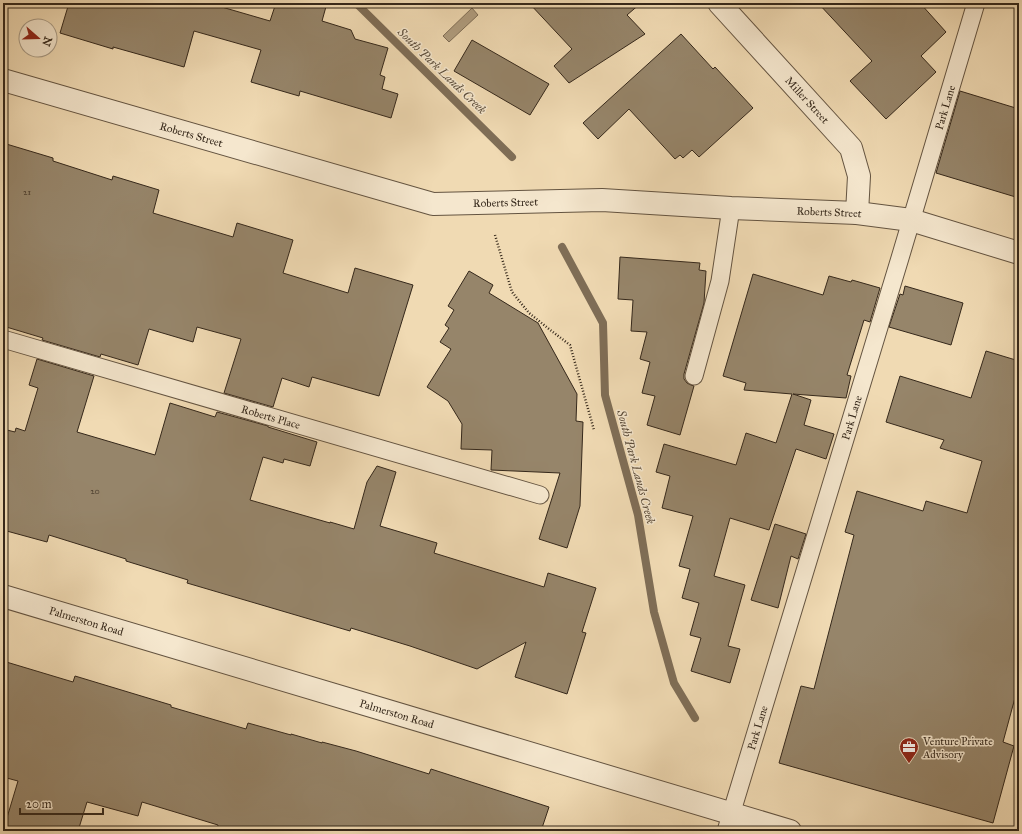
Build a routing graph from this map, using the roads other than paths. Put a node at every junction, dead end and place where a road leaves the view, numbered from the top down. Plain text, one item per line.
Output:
1 (719, 3) edge
2 (976, 3) edge
3 (3, 80) edge
4 (731, 208) junction
5 (857, 213) junction
6 (911, 220) junction
7 (1019, 253) edge
8 (3, 339) edge
9 (694, 376) dead end
10 (540, 495) dead end
11 (3, 596) edge
12 (729, 822) edge
13 (790, 831) edge

1 - 5 street, Miller Street
2 - 6 lane, Park Lane
3 - 4 street, Roberts Street
4 - 5 street, Roberts Street
4 - 9 lane
5 - 6 street, Roberts Street
6 - 7 street, Roberts Street
6 - 12 lane, Park Lane
8 - 10 lane, Roberts Place
11 - 12 street, Palmerston Road
12 - 13 street, Palmerston Road

